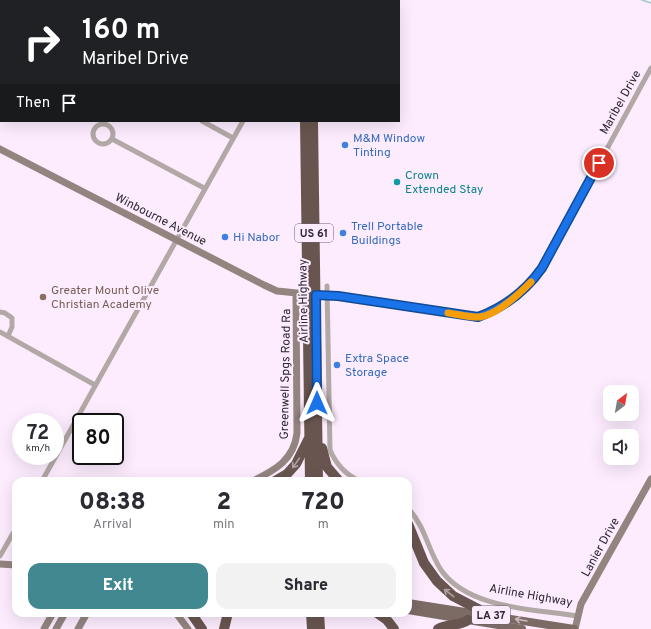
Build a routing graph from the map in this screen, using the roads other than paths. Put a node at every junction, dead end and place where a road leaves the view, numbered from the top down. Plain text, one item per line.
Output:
1 (651, 68) edge
2 (204, 122) edge
3 (242, 122) edge
4 (305, 122) edge
5 (313, 122) edge
6 (233, 138) junction
7 (112, 139) junction
8 (0, 149) edge
9 (310, 171) junction
10 (204, 188) junction
11 (176, 239) junction
12 (327, 286) dead end
13 (296, 294) junction
14 (311, 295) junction
15 (327, 296) junction
16 (0, 312) edge
17 (0, 332) edge
18 (8, 336) junction
19 (95, 385) junction
20 (313, 441) junction
21 (44, 477) edge
22 (261, 477) edge
23 (280, 477) edge
24 (310, 477) edge
25 (318, 477) edge
26 (335, 477) edge
27 (351, 477) edge
28 (651, 479) edge
29 (412, 512) edge
30 (412, 534) edge
31 (12, 535) edge
32 (0, 556) edge
33 (0, 564) edge
34 (12, 565) edge
35 (412, 604) edge
36 (412, 611) edge
37 (481, 613) junction
38 (577, 616) junction
39 (50, 617) edge
40 (63, 617) edge
41 (85, 617) edge
42 (179, 617) edge
43 (194, 617) edge
44 (227, 617) edge
45 (311, 617) edge
46 (319, 617) edge
47 (383, 617) edge
48 (468, 620) junction
49 (44, 629) edge
50 (56, 629) edge
51 (78, 629) edge
52 (188, 629) edge
53 (202, 629) edge
54 (224, 629) edge
55 (312, 629) edge
56 (320, 629) edge
57 (394, 629) edge
58 (438, 629) edge
59 (522, 629) edge
60 (574, 629) edge

1 - 15 street, Maribel Drive
2 - 6 street
3 - 6 street
4 - 9 highway, Airline Highway / US 61
5 - 9 highway, Airline Highway / US 61
6 - 10 street
7 - 7 street
7 - 10 street
8 - 11 street, Winbourne Avenue
9 - 14 highway, Airline Highway / US 61
10 - 11 street
11 - 13 street, Winbourne Avenue
11 - 19 street
12 - 15 street, Airline Highway
13 - 14 street, Winbourne Avenue
13 - 22 street, Greenwell Spgs Road Ra
14 - 15 street, Maribel Drive
14 - 20 highway, Airline Highway / US 61
15 - 27 street, Airline Highway
16 - 18 street
17 - 18 street
18 - 19 street
19 - 21 street
20 -> 23 highway
20 - 24 highway, Airline Highway / US 61
20 - 25 highway, Airline Highway / US 61
20 - 26 highway
28 - 38 street, Lanier Drive
29 - 38 street, Airline Highway
37 -> 30 highway
31 - 32 street
33 - 34 street
35 - 37 main road, LA 37
36 - 48 main road, LA 37
60 -> 37 main road, LA 37
38 - 60 street, Lanier Drive
39 - 49 street
40 - 50 street
41 - 51 street
42 - 52 street
43 - 53 highway
44 - 54 highway
45 - 55 highway
46 - 56 highway
47 - 57 highway
48 - 58 highway
48 - 59 main road, LA 37

